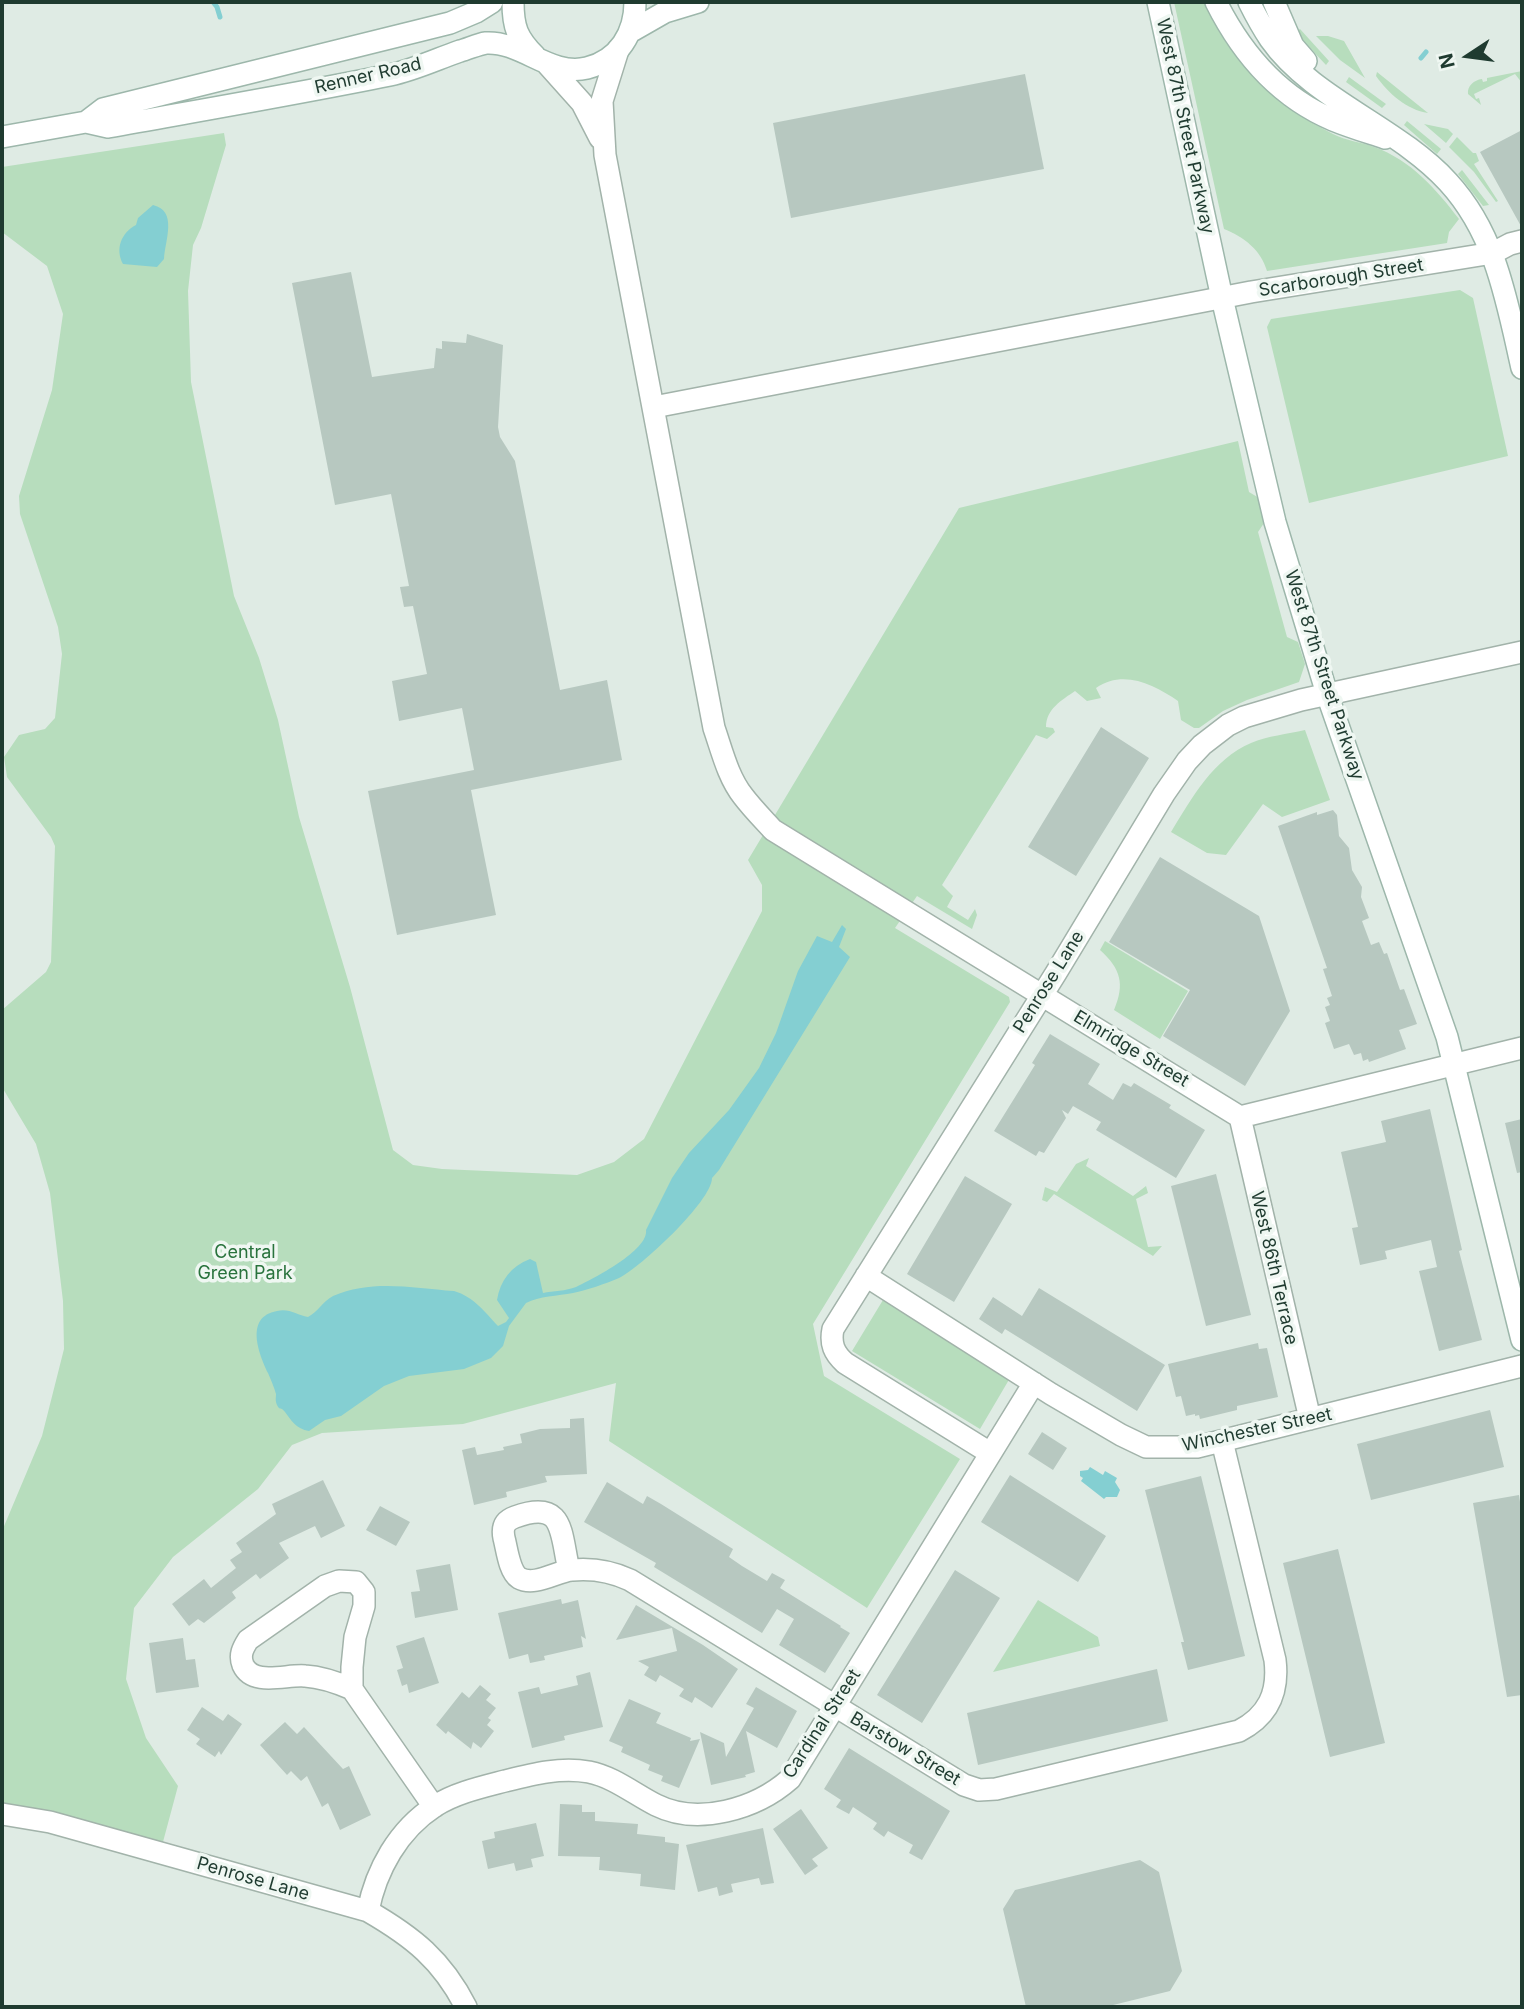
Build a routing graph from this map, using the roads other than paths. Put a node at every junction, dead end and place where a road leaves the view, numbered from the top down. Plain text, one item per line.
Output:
1 (492, 2) edge
2 (513, 2) edge
3 (635, 2) edge
4 (698, 2) edge
5 (1158, 2) edge
6 (1216, 2) edge
7 (1249, 2) edge
8 (1274, 2) edge
9 (630, 32) junction
10 (618, 50) junction
11 (541, 60) junction
12 (86, 122) junction
13 (1384, 129) junction
14 (2, 137) edge
15 (1403, 144) junction
16 (603, 146) junction
17 (1522, 241) edge
18 (1493, 253) junction
19 (1522, 257) edge
20 (1222, 298) junction
21 (1522, 368) edge
22 (654, 407) junction
23 (1522, 652) edge
24 (1327, 694) junction
25 (1041, 995) junction
26 (1522, 1048) edge
27 (1454, 1064) junction
28 (1240, 1117) junction
29 (866, 1276) junction
30 (1522, 1340) edge
31 (1522, 1366) edge
32 (1034, 1383) junction
33 (1310, 1419) junction
34 (1222, 1441) junction
35 (990, 1453) junction
36 (569, 1570) dead end
37 (352, 1689) junction
38 (834, 1706) junction
39 (434, 1807) junction
40 (2, 1814) edge
41 (368, 1911) junction
42 (466, 2007) edge

1 - 12 street, Renner Road
2 - 11 street
3 - 9 street, Renner Road
4 - 9 street, Renner Road
5 - 20 street, West 87th Street Parkway
6 - 15 street
7 - 13 street
8 - 13 street
9 - 10 street, Renner Road
10 - 11 street, Renner Road
10 - 16 street
11 - 12 street, Renner Road
11 - 16 street
12 - 14 street, Renner Road
13 - 15 street
15 - 18 street
16 - 22 street, Elmridge Street
17 - 18 street, Scarborough Street
18 - 19 street, Scarborough Street
18 - 20 street, Scarborough Street
18 - 21 street
20 - 22 street, Scarborough Street
20 - 24 street, West 87th Street Parkway
22 - 25 street, Elmridge Street
23 - 24 street, Penrose Lane
24 - 25 street, Penrose Lane
24 - 27 street, West 87th Street Parkway
25 - 28 street, Elmridge Street
25 - 29 street, Penrose Lane
26 - 27 street
27 - 28 street
27 - 30 street, West 87th Street Parkway
28 - 33 street, West 86th Terrace
29 - 32 street, Winchester Street
29 - 35 street, Penrose Lane
31 - 33 street, Winchester Street
32 - 34 street, Winchester Street
32 - 35 street, Cardinal Street
33 - 34 street, Winchester Street
34 - 38 street, Barstow Street
35 - 38 street, Cardinal Street
36 - 38 street, Barstow Street
37 - 37 street
37 - 39 street
38 - 39 street, Cardinal Street
39 - 41 street, Cardinal Street
40 - 41 street, Penrose Lane
41 - 42 street, Penrose Lane

